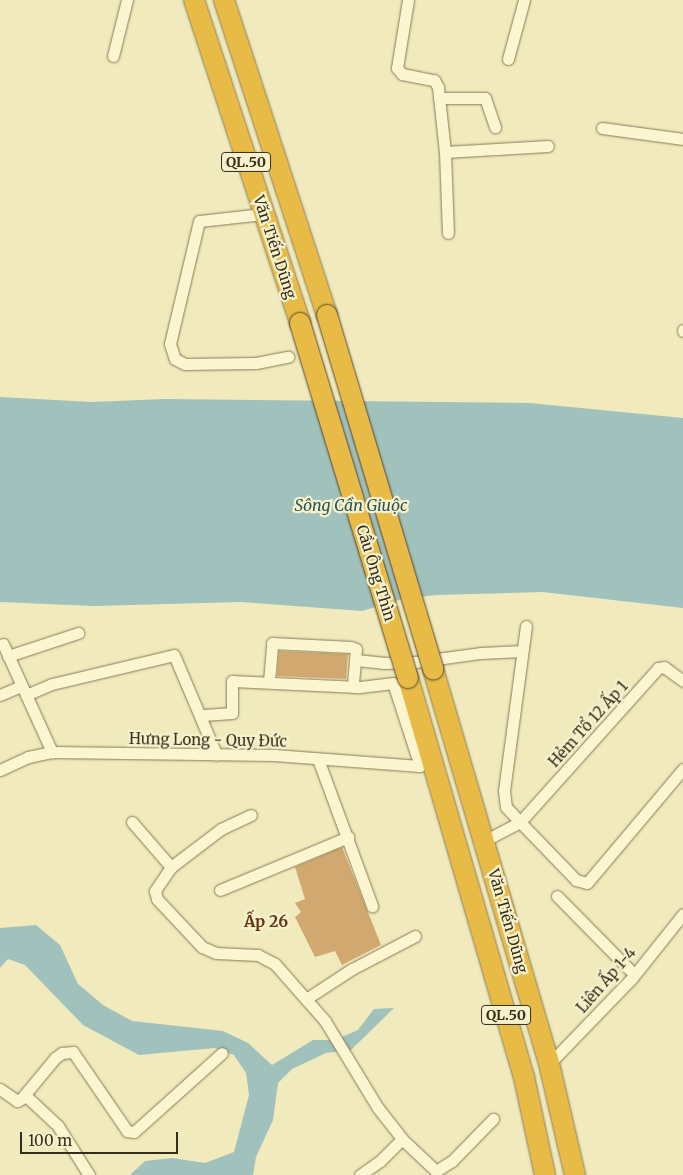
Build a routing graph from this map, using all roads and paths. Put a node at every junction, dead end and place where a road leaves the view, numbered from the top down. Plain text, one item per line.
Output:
1 (128, 0) edge
2 (194, 0) edge
3 (224, 0) edge
4 (408, 0) edge
5 (524, 0) edge
6 (113, 56) dead end
7 (508, 59) dead end
8 (439, 98) junction
9 (494, 127) dead end
10 (602, 128) dead end
11 (683, 139) edge
12 (548, 146) dead end
13 (445, 152) junction
14 (263, 214) junction
15 (448, 233) dead end
16 (327, 316) joint
17 (300, 323) joint
18 (288, 357) dead end
19 (526, 626) dead end
20 (78, 633) dead end
21 (2, 644) dead end
22 (522, 651) junction
23 (8, 656) junction
24 (356, 660) junction
25 (433, 669) joint
26 (408, 678) joint
27 (268, 681) junction
28 (683, 681) edge
29 (353, 687) junction
30 (24, 691) junction
31 (0, 695) edge
32 (200, 715) junction
33 (52, 752) junction
34 (216, 754) junction
35 (318, 759) junction
36 (683, 769) edge
37 (0, 770) edge
38 (251, 815) dead end
39 (132, 822) dead end
40 (520, 822) junction
41 (348, 837) junction
42 (484, 841) junction
43 (171, 867) junction
44 (220, 890) dead end
45 (557, 896) dead end
46 (372, 906) dead end
47 (683, 914) edge
48 (415, 936) dead end
49 (634, 974) junction
50 (306, 999) junction
51 (222, 1053) dead end
52 (549, 1064) junction
53 (0, 1089) edge
54 (25, 1095) junction
55 (493, 1119) dead end
56 (402, 1139) junction
57 (434, 1173) edge
58 (89, 1175) edge
59 (360, 1175) edge
60 (545, 1175) edge
61 (575, 1175) edge

1 - 6 street
2 - 14 highway, Văn Tiến Dũng / QL.50
3 - 16 highway, Văn Tiến Dũng / QL.50
4 - 8 street
5 - 7 street
8 - 9 street
8 - 13 street
10 - 11 street
12 - 13 street
13 - 15 street
14 - 17 highway, Văn Tiến Dũng / QL.50
14 - 18 street
16 - 25 highway, Cầu Ông Thìn / QL.50, bridge
17 - 26 highway, Cầu Ông Thìn / QL.50, bridge
19 - 22 street
20 - 23 street
21 - 23 street
22 - 24 street
22 - 40 street
23 - 30 street
24 - 27 street
24 - 29 street
25 - 42 highway, Văn Tiến Dũng / QL.50
26 - 60 highway, Văn Tiến Dũng / QL.50
27 - 29 street
27 - 32 street
28 - 40 street, Hẻm Tổ 12 Ấp 1
29 - 35 street, Hưng Long - Quy Đức
30 - 31 street
30 - 32 street
30 - 33 street
32 - 34 street
33 - 34 street, Hưng Long - Quy Đức
33 - 37 street, Hưng Long - Quy Đức
34 - 35 street, Hưng Long - Quy Đức
35 - 41 street
36 - 40 street
38 - 43 street
39 - 43 street
40 - 42 street
41 - 44 street
41 - 46 street
42 - 52 highway, Văn Tiến Dũng / QL.50
43 - 50 street
45 - 49 street
47 - 49 street, Liên Ấp 1-4
48 - 50 street
49 - 52 street, Liên Ấp 1-4
50 - 56 street
51 - 54 street
52 - 61 highway, Văn Tiến Dũng / QL.50
53 - 54 street
54 - 58 street
55 - 57 street
56 - 57 street
56 - 59 street

